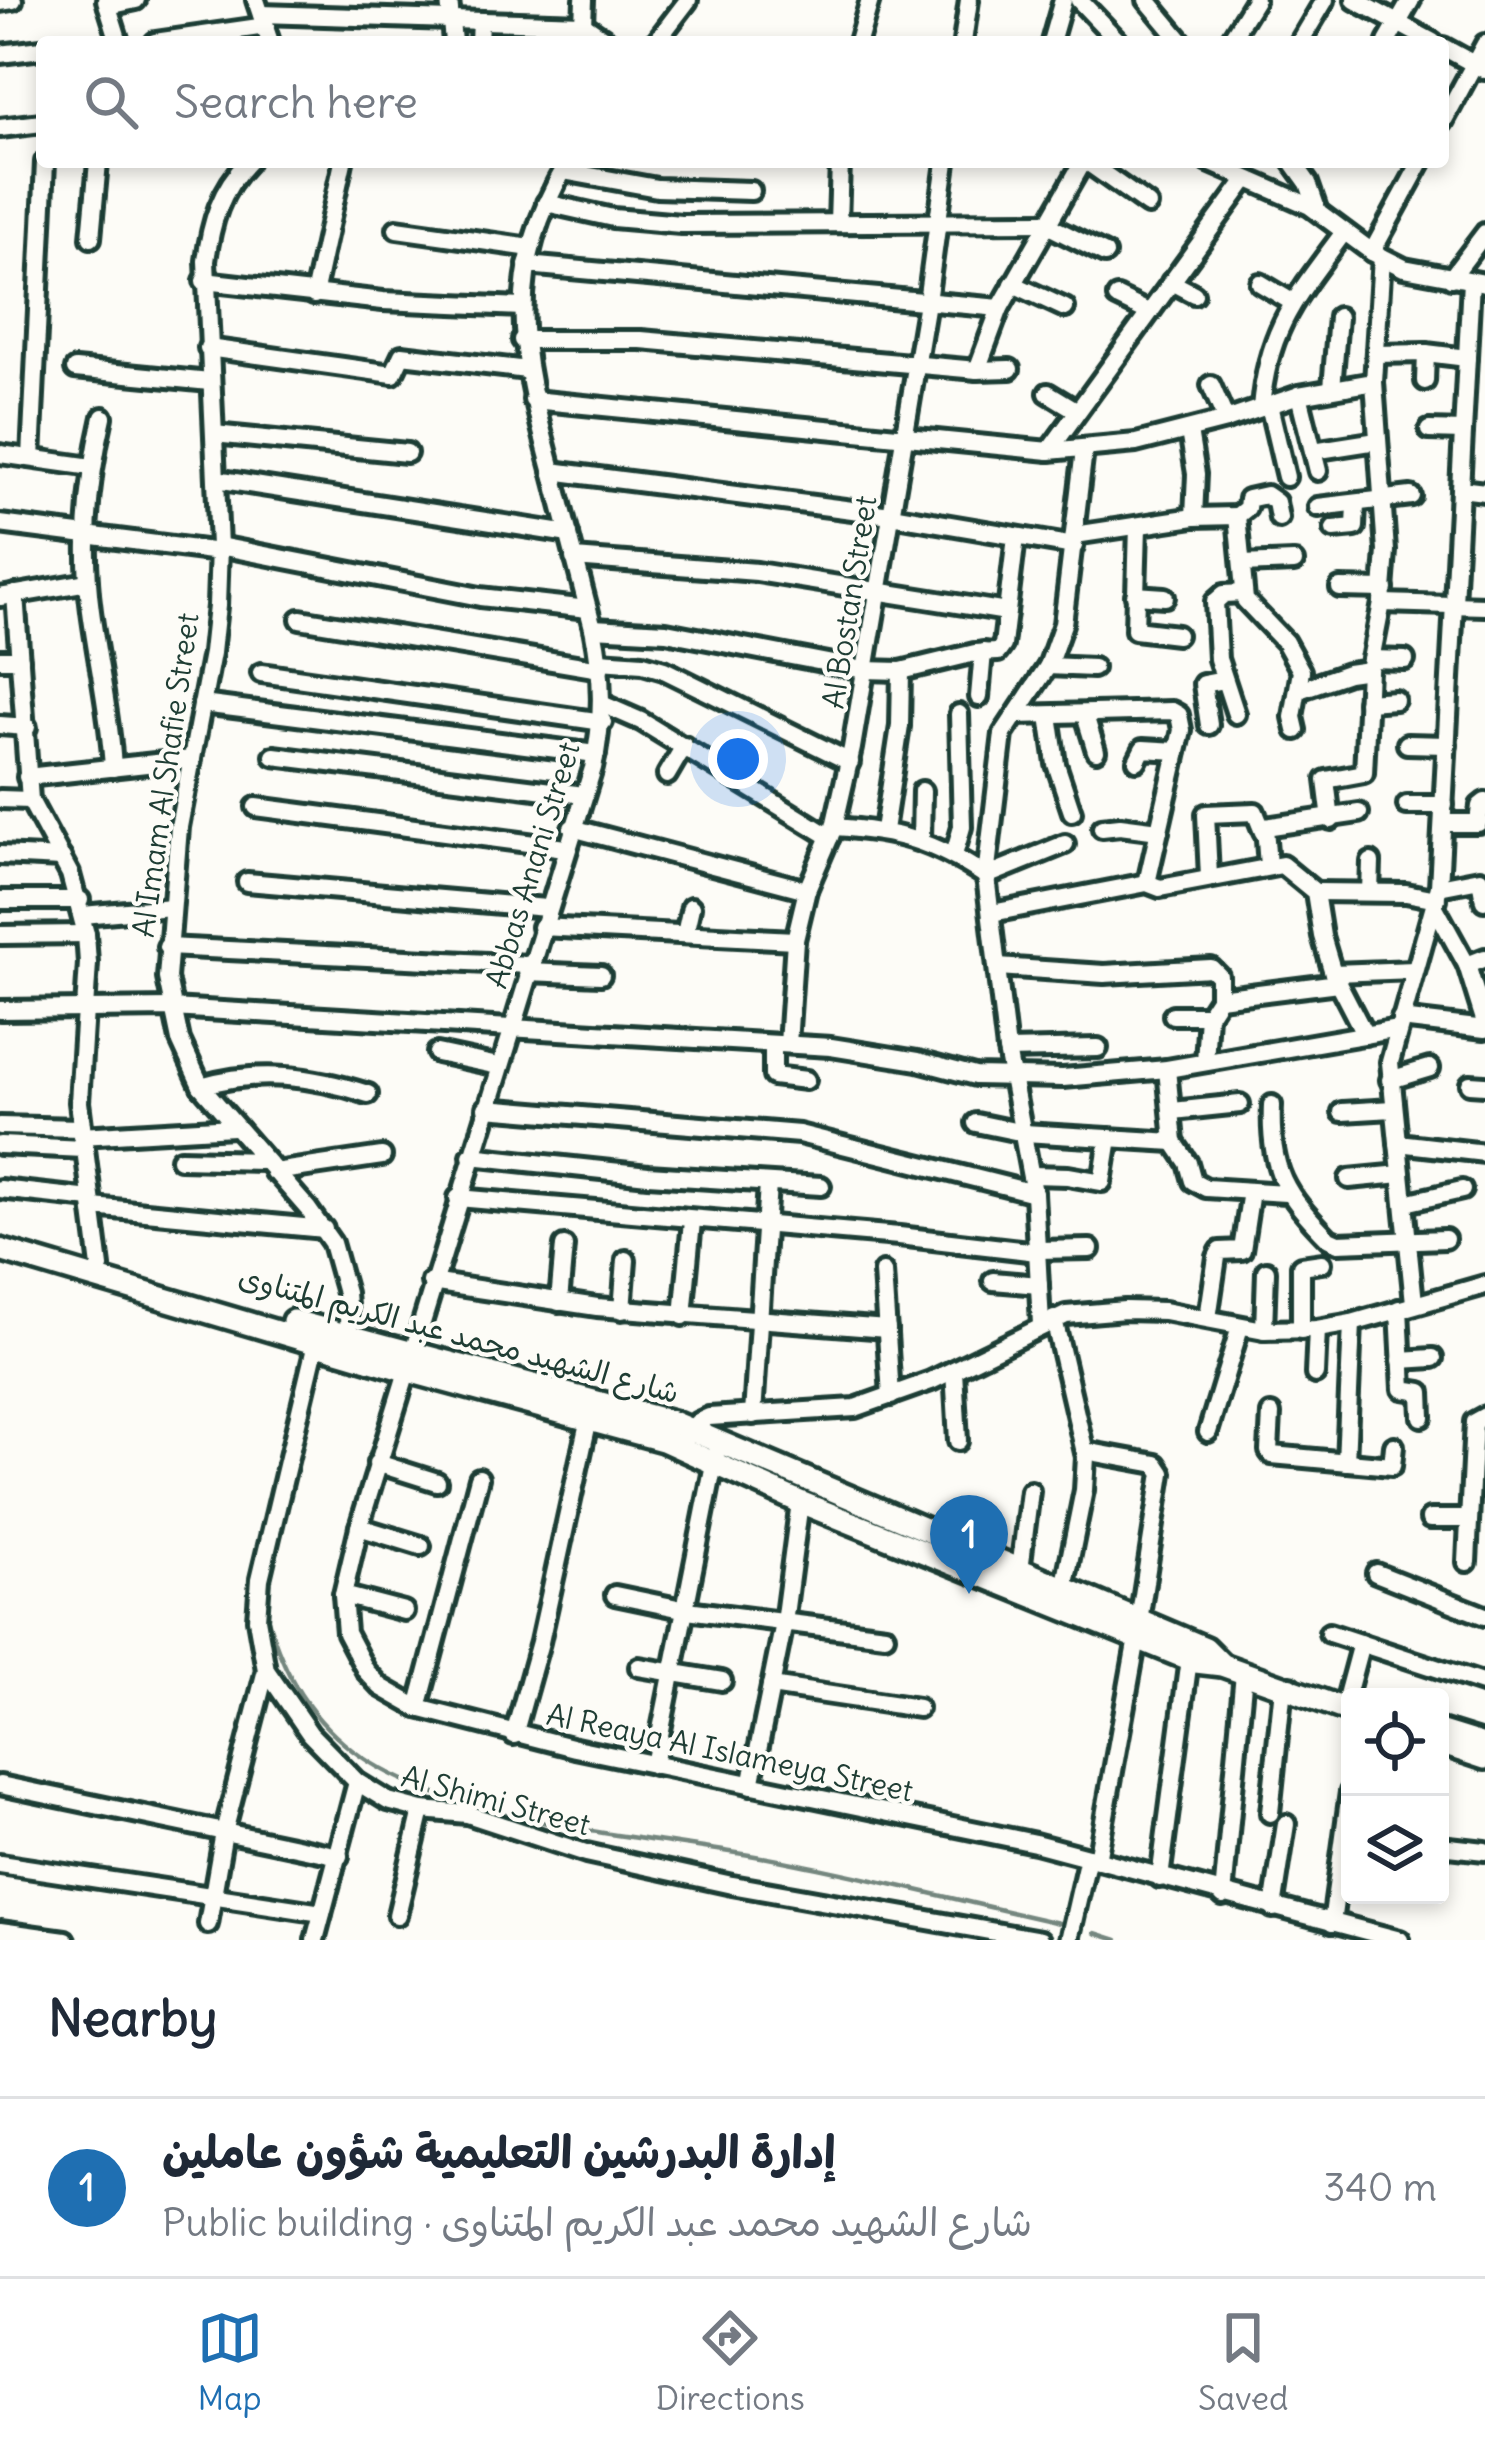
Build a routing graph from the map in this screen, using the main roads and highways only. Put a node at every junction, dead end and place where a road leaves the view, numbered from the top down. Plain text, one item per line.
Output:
1 (0, 1236) edge
2 (0, 1250) edge
3 (34, 1254) junction
4 (318, 1335) junction
5 (408, 1361) junction
6 (684, 1437) junction
7 (717, 1452) junction
8 (1138, 1630) junction
9 (1222, 1664) junction
10 (1341, 1701) edge
11 (1449, 1746) edge
12 (1485, 1758) edge

1 - 3 main road, شارع الشهيد محمد عبد الكريم المتناوى
2 - 3 main road, شارع الشهيد محمد عبد الكريم المتناوى
3 - 4 main road, شارع الشهيد محمد عبد الكريم المتناوى
3 - 4 main road, شارع الشهيد محمد عبد الكريم المتناوى
4 - 5 main road, شارع الشهيد محمد عبد الكريم المتناوى
5 - 6 main road, شارع الشهيد محمد عبد الكريم المتناوى
5 - 6 main road, شارع الشهيد محمد عبد الكريم المتناوى
6 - 7 main road, شارع الشهيد محمد عبد الكريم المتناوى
7 - 8 main road, شارع الشهيد محمد عبد الكريم المتناوى
7 - 8 main road, شارع الشهيد محمد عبد الكريم المتناوى
8 - 9 main road, شارع الشهيد محمد عبد الكريم المتناوى
8 - 9 main road, شارع الشهيد محمد عبد الكريم المتناوى
9 - 10 main road
11 - 12 main road

